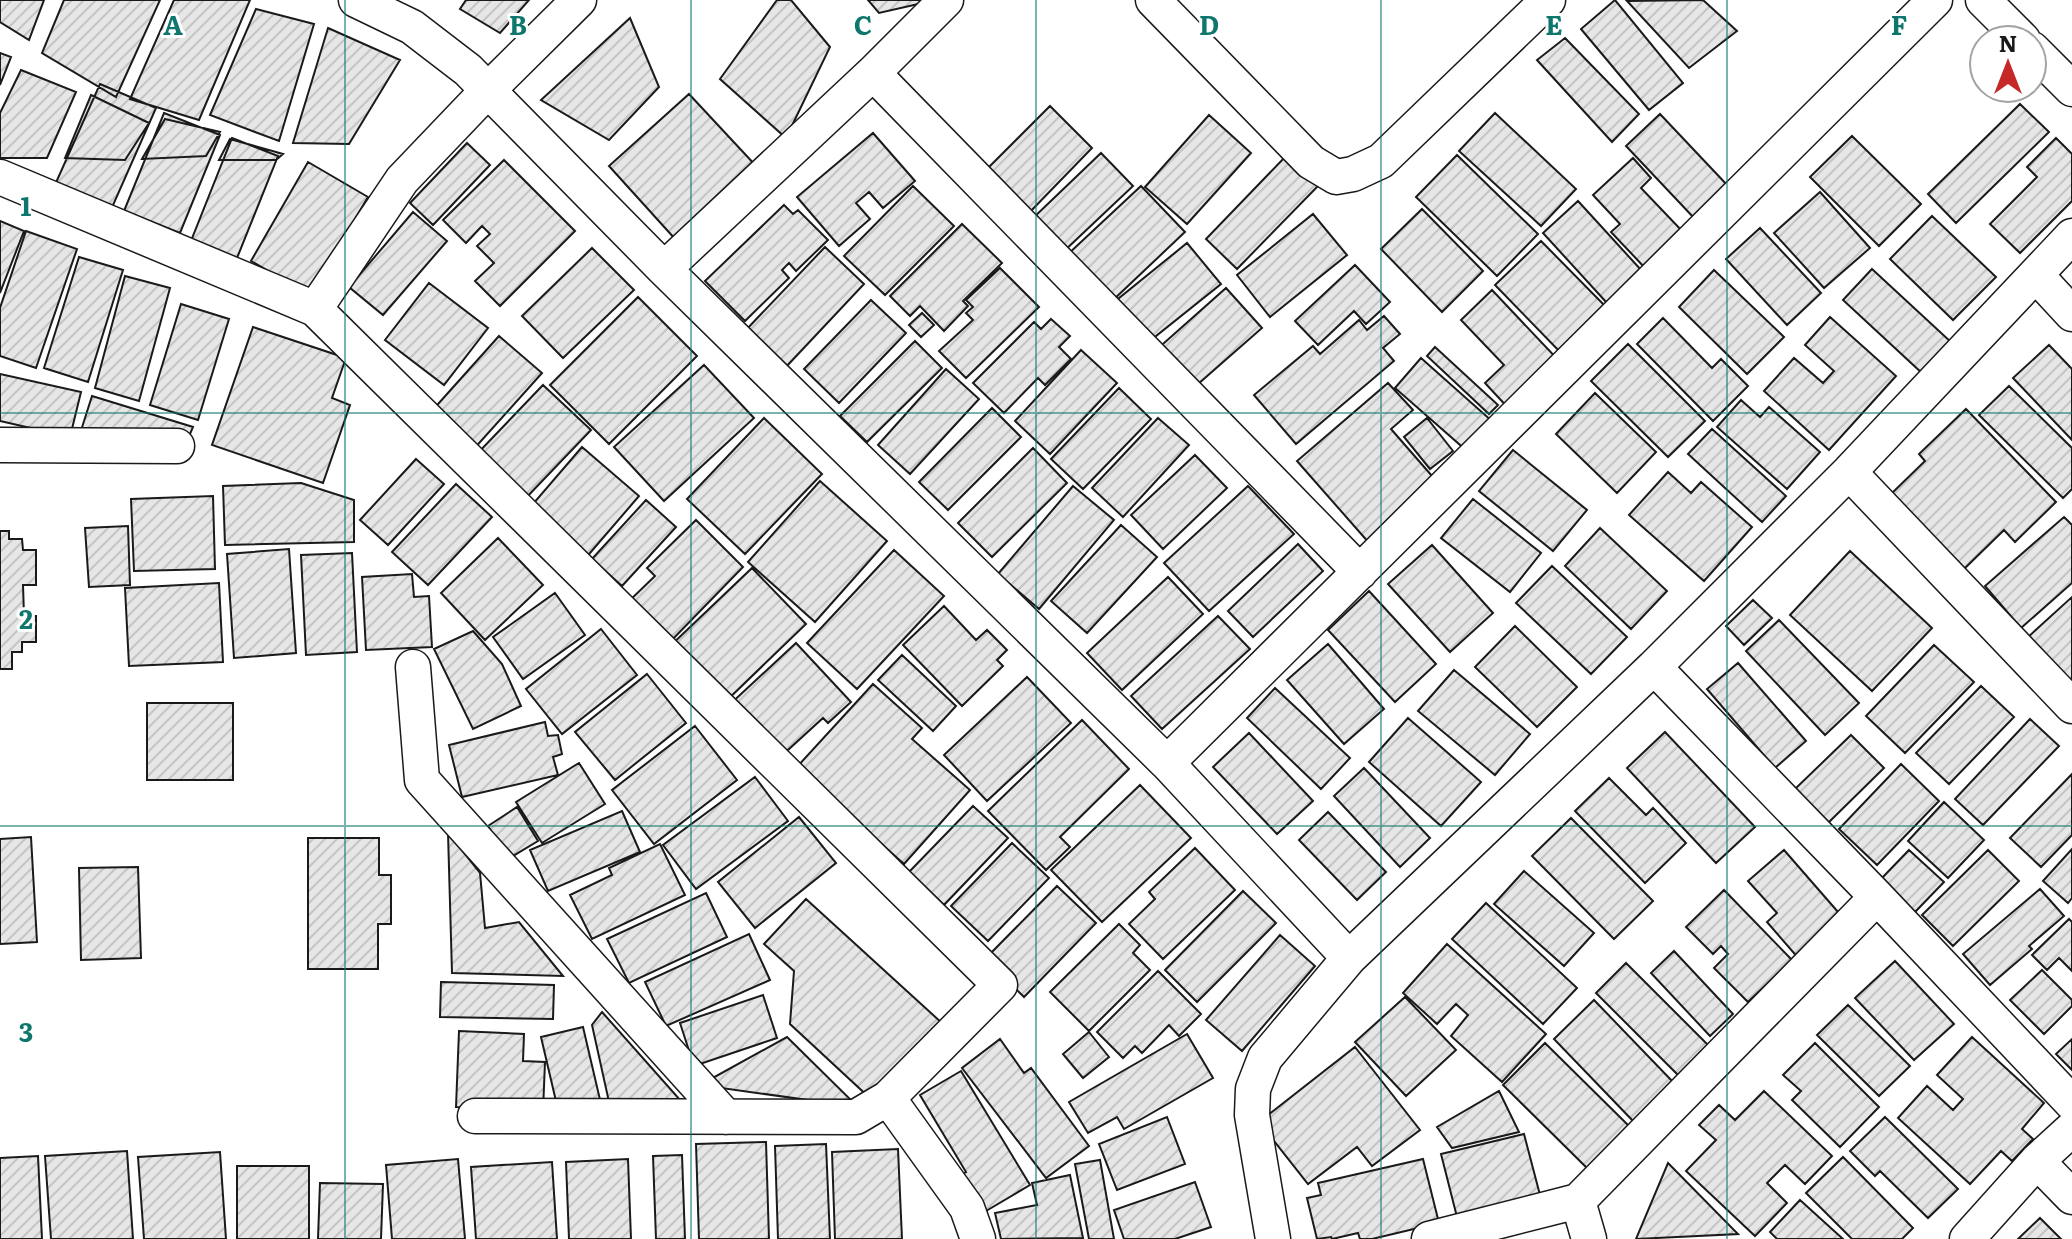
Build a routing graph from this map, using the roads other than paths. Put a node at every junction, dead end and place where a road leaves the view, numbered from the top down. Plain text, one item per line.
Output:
1 (356, 0) edge
2 (579, 0) edge
3 (946, 0) edge
4 (1548, 0) edge
5 (1935, 0) edge
6 (1983, 0) edge
7 (1160, 3) edge
8 (2007, 24) edge
9 (2048, 65) edge
10 (873, 73) junction
11 (2072, 89) edge
12 (487, 91) junction
13 (0, 177) edge
14 (2072, 236) edge
15 (664, 269) junction
16 (2036, 275) junction
17 (315, 309) junction
18 (2072, 314) edge
19 (0, 445) edge
20 (177, 446) dead end
21 (1849, 472) junction
22 (1360, 572) junction
23 (413, 667) dead end
24 (1654, 667) junction
25 (2072, 706) edge
26 (1167, 763) junction
27 (1877, 897) junction
28 (1349, 958) junction
29 (888, 1098) junction
30 (2072, 1103) edge
31 (475, 1116) dead end
32 (726, 1117) junction
33 (2072, 1129) edge
34 (2037, 1161) junction
35 (2072, 1197) edge
36 (1578, 1201) junction
37 (978, 1239) edge
38 (1273, 1239) edge
39 (1429, 1239) edge
40 (1589, 1239) edge
41 (1967, 1239) edge

1 - 12 street
2 - 12 street
3 - 10 street
4 - 7 street
5 - 22 street
6 - 8 street
9 - 11 street
10 - 15 street
10 - 22 street
12 - 15 street
12 - 17 street
13 - 17 street
14 - 16 street
15 - 26 street
16 - 18 street
16 - 21 street
17 - 29 street
19 - 20 street
21 - 24 street
21 - 25 street
22 - 26 street
23 - 32 street
24 - 27 street
24 - 28 street
26 - 28 street
27 - 30 street
27 - 36 street
28 - 38 street
29 - 32 street
29 - 37 street
31 - 32 street
33 - 34 street
34 - 35 street
34 - 41 street
36 - 39 street
36 - 40 street

